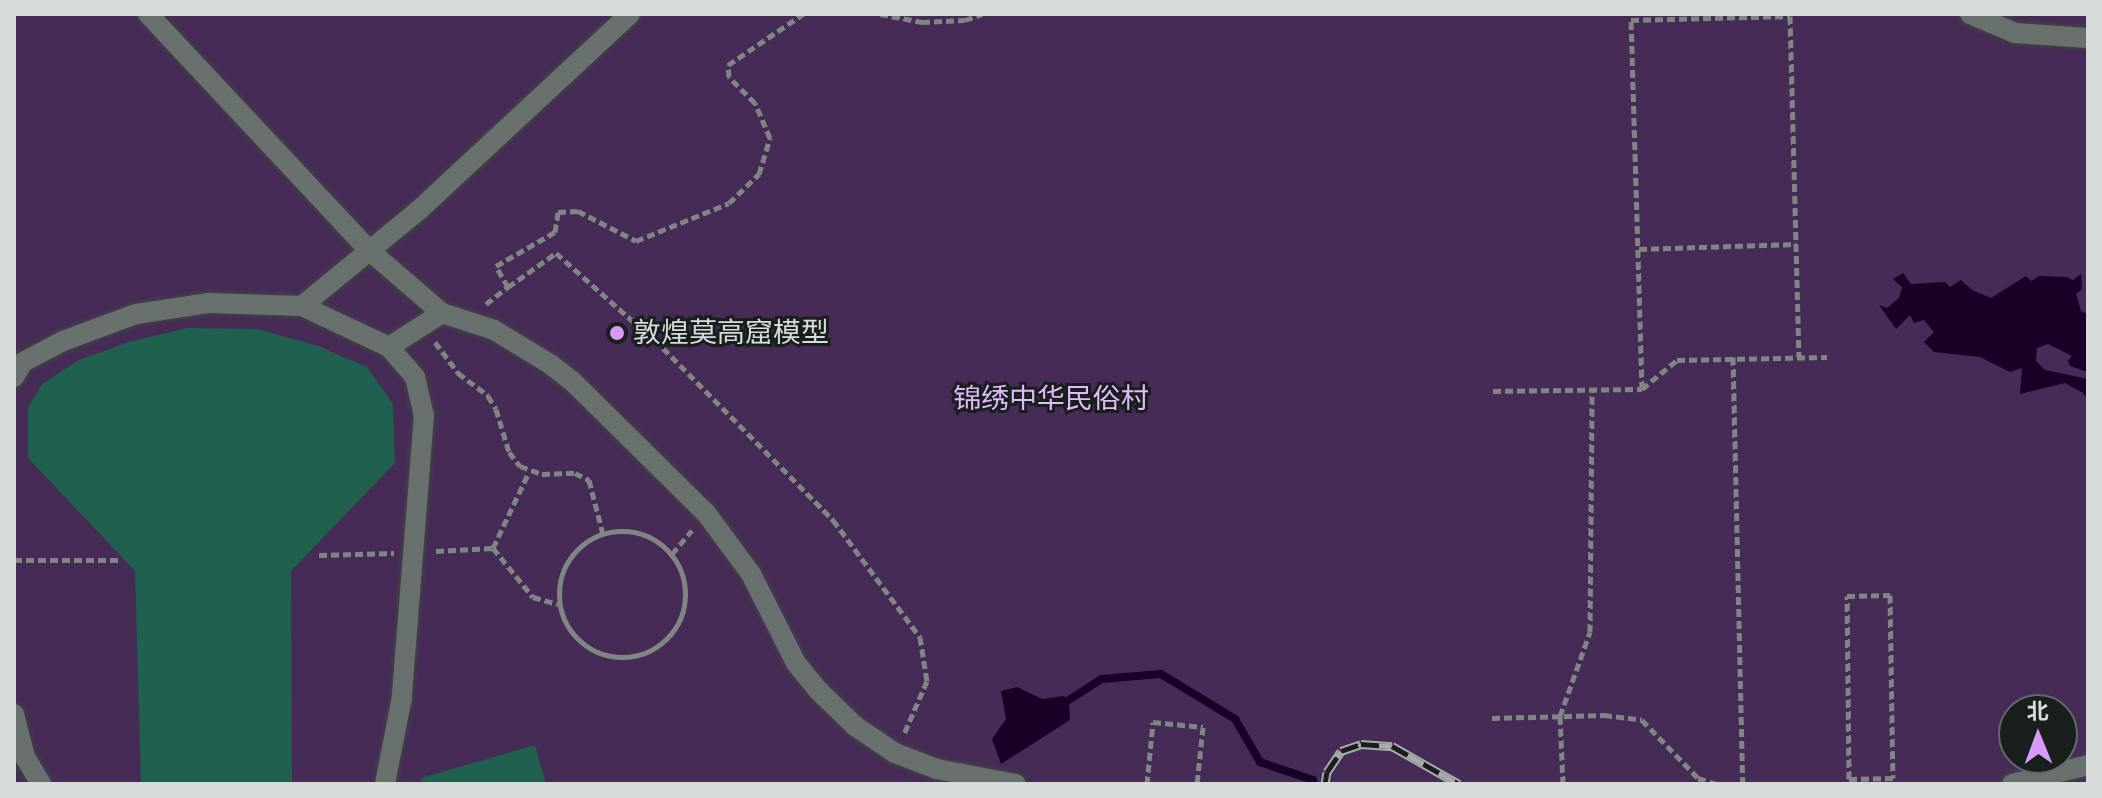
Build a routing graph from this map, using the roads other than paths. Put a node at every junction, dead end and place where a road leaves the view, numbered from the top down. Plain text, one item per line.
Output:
1 (148, 14) edge
2 (630, 14) edge
3 (1970, 14) edge
4 (2088, 38) edge
5 (371, 252) junction
6 (302, 306) junction
7 (434, 318) junction
8 (389, 347) junction
9 (17, 364) edge
10 (14, 714) edge
11 (2088, 765) edge
12 (41, 784) edge
13 (385, 784) edge
14 (1016, 784) edge
15 (2012, 784) edge

1 - 5 street
2 - 5 street
3 - 4 street
5 - 6 street
5 - 7 street
6 - 8 street
6 - 9 street
7 - 8 street
7 - 14 street
8 - 13 street
10 - 12 street
11 - 15 street

